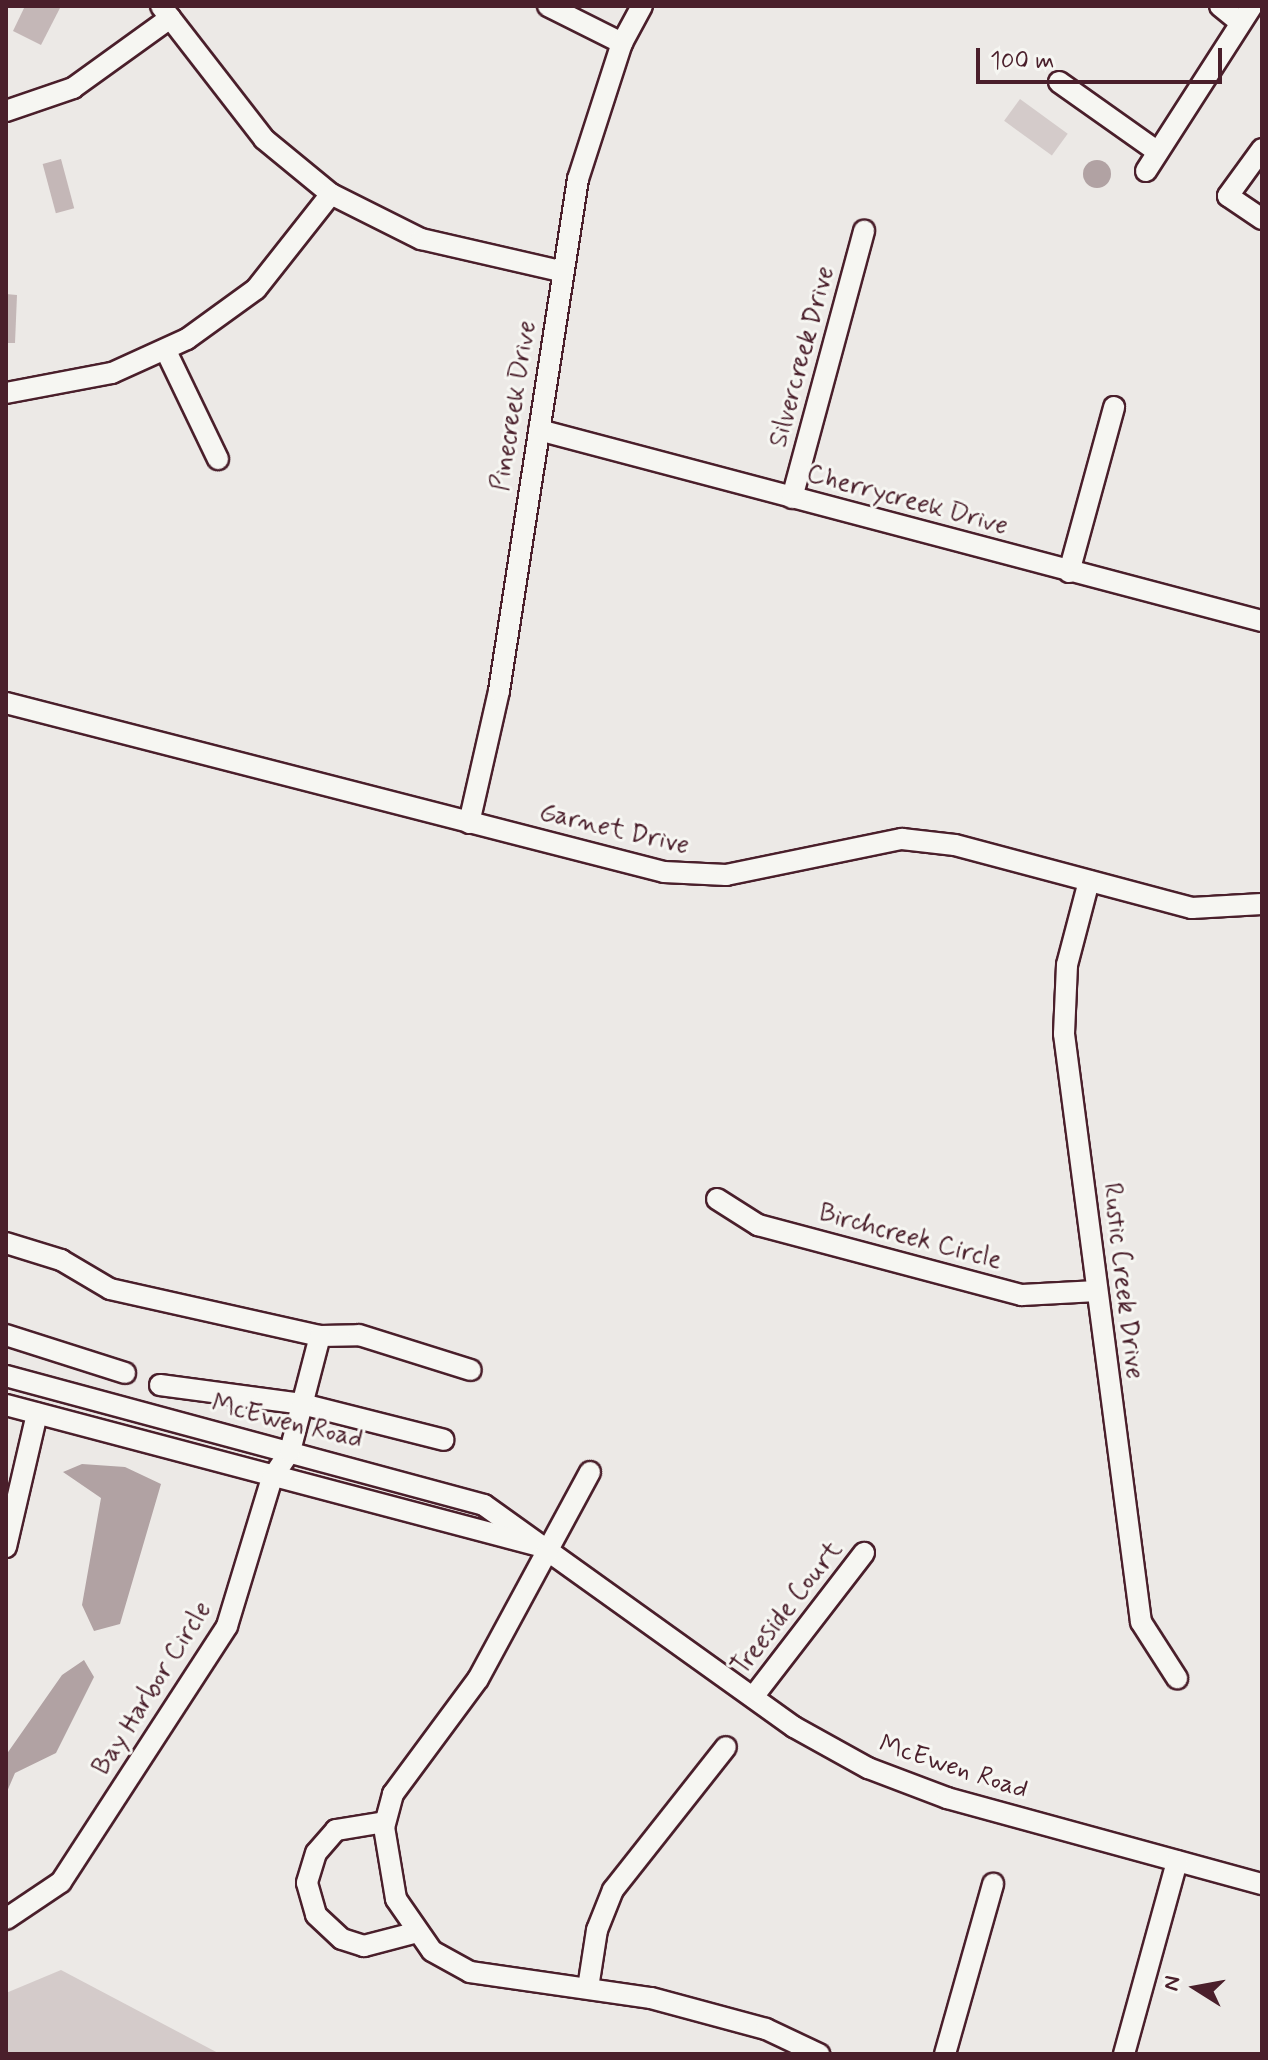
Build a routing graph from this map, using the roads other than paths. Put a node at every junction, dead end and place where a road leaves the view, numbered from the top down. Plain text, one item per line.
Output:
1 (548, 6) edge
2 (642, 6) edge
3 (1220, 6) edge
4 (166, 12) edge
5 (1246, 14) edge
6 (622, 43) junction
7 (1059, 82) dead end
8 (6, 111) edge
9 (1262, 149) edge
10 (1158, 152) junction
11 (1146, 171) dead end
12 (331, 194) junction
13 (1262, 219) edge
14 (864, 231) dead end
15 (561, 271) junction
16 (166, 351) junction
17 (6, 393) edge
18 (1114, 407) dead end
19 (539, 430) junction
20 (218, 459) dead end
21 (792, 498) junction
22 (1069, 572) junction
23 (1262, 621) edge
24 (6, 703) edge
25 (469, 823) junction
26 (1089, 881) junction
27 (1262, 904) edge
28 (717, 1199) dead end
29 (7, 1247) edge
30 (1097, 1291) junction
31 (6, 1335) edge
32 (320, 1336) junction
33 (471, 1370) dead end
34 (125, 1373) dead end
35 (6, 1376) edge
36 (160, 1385) dead end
37 (302, 1404) junction
38 (6, 1405) edge
39 (37, 1414) junction
40 (444, 1440) dead end
41 (290, 1451) junction
42 (590, 1472) dead end
43 (272, 1478) junction
44 (6, 1547) edge
45 (543, 1547) junction
46 (864, 1553) dead end
47 (1177, 1678) dead end
48 (753, 1697) junction
49 (726, 1747) dead end
50 (385, 1822) junction
51 (1177, 1861) junction
52 (993, 1884) dead end
53 (1262, 1884) edge
54 (6, 1919) edge
55 (414, 1933) junction
56 (588, 1988) junction
57 (819, 2054) edge
58 (945, 2054) edge
59 (1124, 2054) edge

1 - 6 street
2 - 6 street, Pinecreek Drive
3 - 5 street
4 - 8 street
4 - 12 street
5 - 10 street
6 - 15 street, Pinecreek Drive
7 - 10 street
9 - 13 street
10 - 11 street
12 - 15 street
12 - 16 street
14 - 21 street, Silvercreek Drive
15 - 19 street, Pinecreek Drive
16 - 17 street
16 - 20 street
18 - 22 street
19 - 21 street, Cherrycreek Drive
19 - 25 street, Pinecreek Drive
21 - 22 street, Cherrycreek Drive
22 - 23 street, Cherrycreek Drive
24 - 25 street, Garnet Drive
25 - 26 street, Garnet Drive
26 - 27 street, Garnet Drive
26 - 30 street, Rustic Creek Drive
28 - 30 street, Birchcreek Circle
29 - 32 street
30 - 47 street, Rustic Creek Drive
31 - 34 street
32 - 33 street
32 - 37 street, Bay Harbor Circle
35 - 41 street, McEwen Road
36 - 37 street
37 - 40 street
37 - 41 street, Bay Harbor Circle
38 - 39 street, McEwen Road
39 - 43 street, McEwen Road
39 - 44 street
41 - 43 street, Bay Harbor Circle
41 - 45 street, McEwen Road
42 - 45 street
43 - 45 street, McEwen Road
43 - 54 street, Bay Harbor Circle
45 - 48 street, McEwen Road
45 - 50 street
46 - 48 street, Treeside Court
48 - 51 street, McEwen Road
49 - 56 street
50 - 55 street
50 - 55 street
51 - 53 street, McEwen Road
51 - 59 street
52 - 58 street
55 - 56 street
56 - 57 street

